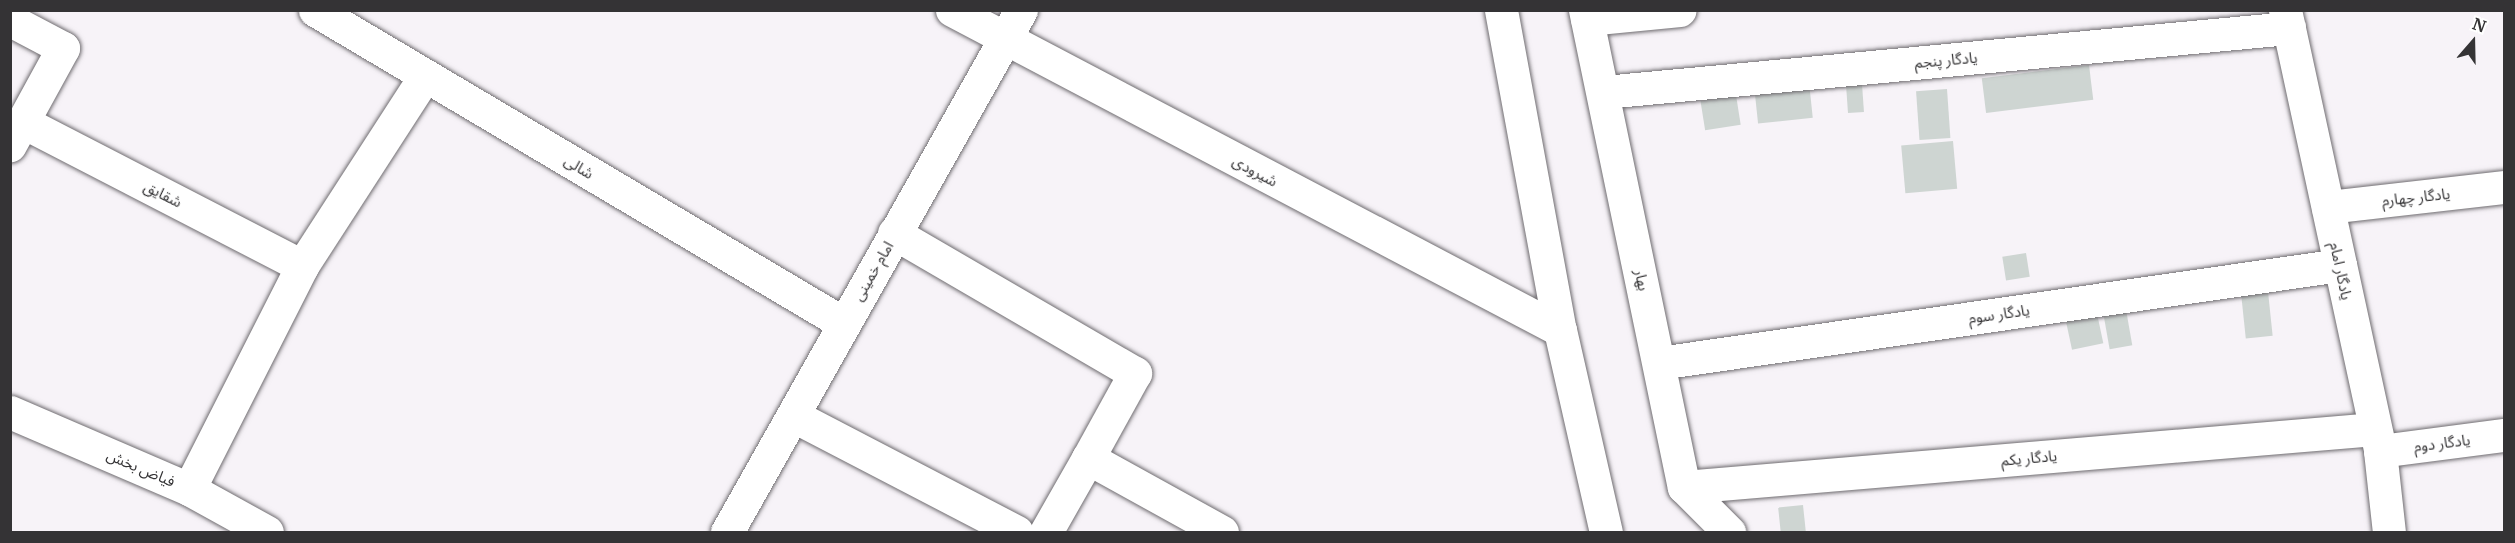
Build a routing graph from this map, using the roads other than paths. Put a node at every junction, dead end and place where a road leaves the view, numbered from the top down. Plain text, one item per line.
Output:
1 (315, 10) edge
2 (952, 10) edge
3 (1021, 10) edge
4 (1501, 10) edge
5 (1680, 10) edge
6 (1586, 14) edge
7 (10, 20) edge
8 (2287, 20) edge
9 (1005, 40) junction
10 (425, 76) junction
11 (1604, 92) junction
12 (17, 134) edge
13 (2505, 188) edge
14 (2328, 207) junction
15 (894, 233) junction
16 (2340, 265) junction
17 (302, 266) junction
18 (843, 323) junction
19 (1560, 330) junction
20 (1659, 363) junction
21 (10, 412) edge
22 (794, 416) junction
23 (2505, 435) edge
24 (2377, 440) junction
25 (1089, 458) junction
26 (1684, 487) junction
27 (189, 489) junction
28 (1603, 531) edge
29 (267, 532) edge
30 (727, 532) edge
31 (1017, 532) edge
32 (1046, 532) edge
33 (1222, 532) edge
34 (1729, 532) edge
35 (2389, 532) edge

1 - 10 street, شالی
2 - 9 street, شیرودی
3 - 9 street, امام خمینی
4 - 19 street
5 - 6 street
6 - 11 street, بهار
7 - 12 street
8 - 11 street, یادگار پنجم
8 - 14 street, یادگار امام
9 - 15 street, امام خمینی
9 - 19 street, شیرودی
10 - 17 street
10 - 18 street, شالی
11 - 20 street, بهار
12 - 17 street, شقایق
13 - 14 street, یادگار چهارم
14 - 16 street, یادگار امام
15 - 18 street, امام خمینی
15 - 25 street
16 - 20 street, یادگار سوم
16 - 24 street, یادگار امام
17 - 27 street
18 - 22 street, امام خمینی
19 - 28 street
20 - 26 street, بهار
21 - 27 street, فیاض بخش
22 - 30 street, امام خمینی
22 - 31 street
23 - 24 street, یادگار دوم
24 - 26 street, یادگار یکم
24 - 35 street, یادگار امام
25 - 32 street
25 - 33 street
26 - 34 street
27 - 29 street, فیاض بخش

